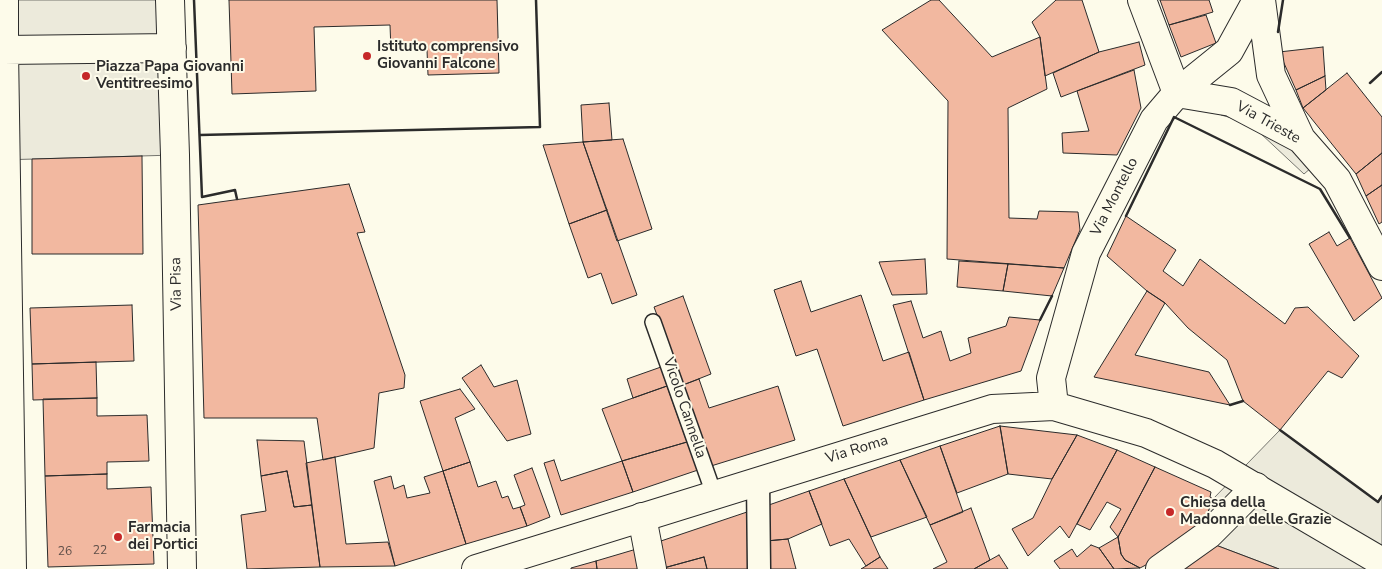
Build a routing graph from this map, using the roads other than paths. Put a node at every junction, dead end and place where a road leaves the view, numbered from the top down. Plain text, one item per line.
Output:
1 (4, 0) edge
2 (170, 0) edge
3 (1142, 0) edge
4 (1259, 0) edge
5 (172, 48) junction
6 (4, 50) junction
7 (1177, 93) junction
8 (1302, 138) junction
9 (1382, 266) edge
10 (653, 322) dead end
11 (1054, 406) junction
12 (758, 481) junction
13 (1246, 481) junction
14 (714, 494) junction
15 (642, 517) junction
16 (1379, 554) edge
17 (12, 569) edge
18 (182, 569) edge
19 (476, 569) edge
20 (652, 569) edge
21 (759, 569) edge
22 (1160, 569) edge

1 - 6 street
2 - 5 street, Via Pisa
3 - 7 street
4 - 7 street, Via Montello
4 - 8 street
5 - 6 street
5 - 18 street, Via Pisa
6 - 17 street
7 - 8 street, Via Trieste
7 - 11 street, Via Montello
8 - 9 street, Via Trieste
10 - 14 lane, Vicolo Cannella
11 - 12 street, Via Roma
11 - 13 street, Via Roma
12 - 14 street, Via Roma
12 - 21 street
13 - 16 street, Via Roma
13 - 22 street
14 - 15 street, Via Roma
15 - 19 street, Via Roma
15 - 20 street

